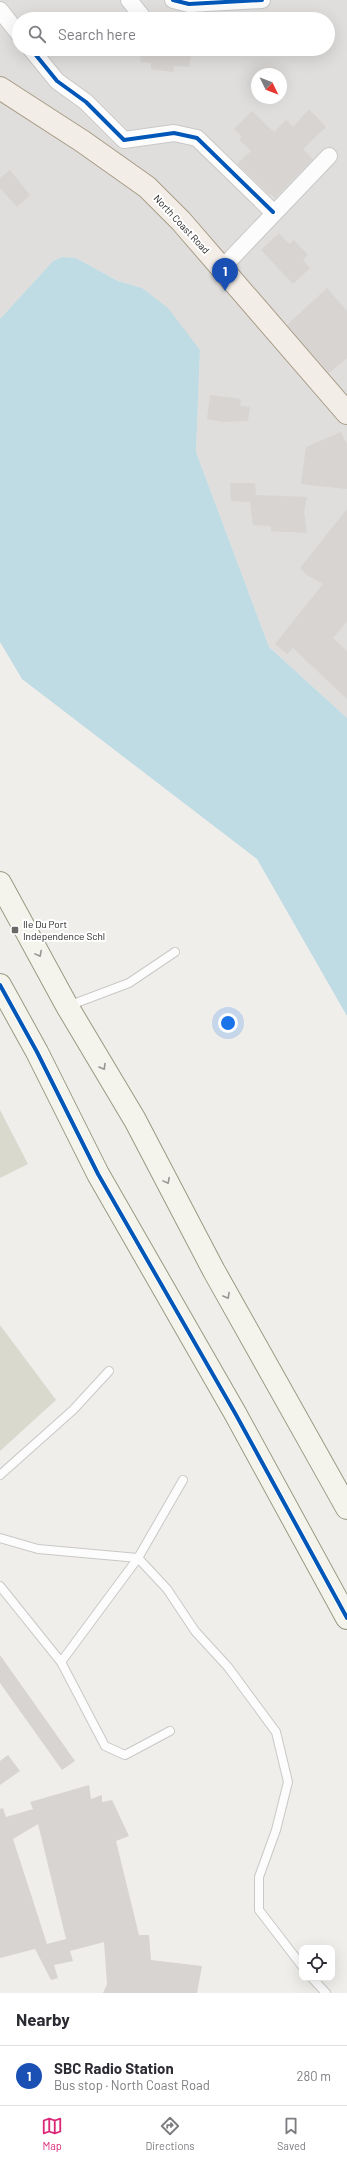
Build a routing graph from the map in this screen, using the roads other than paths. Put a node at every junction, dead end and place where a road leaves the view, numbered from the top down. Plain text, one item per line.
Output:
1 (129, 0) edge
2 (173, 0) edge
3 (262, 0) edge
4 (0, 10) edge
5 (138, 12) edge
6 (12, 25) edge
7 (37, 56) edge
8 (0, 88) edge
9 (329, 156) dead end
10 (273, 212) junction
11 (222, 268) junction
12 (347, 413) edge
13 (0, 883) edge
14 (175, 952) dead end
15 (0, 985) edge
16 (67, 1006) junction
17 (109, 1371) dead end
18 (0, 1475) edge
19 (183, 1480) dead end
20 (347, 1508) edge
21 (0, 1538) edge
22 (138, 1558) junction
23 (0, 1586) edge
24 (347, 1618) edge
25 (61, 1662) junction
26 (170, 1731) dead end
27 (299, 1962) edge
28 (315, 1981) edge
29 (326, 1993) edge

1 - 5 street
2 - 3 street
4 - 6 street
7 - 10 street
8 - 11 main road, North Coast Road
9 - 10 street
10 - 11 street
11 - 12 main road, North Coast Road
13 -> 16 street
14 - 16 lane
15 - 24 street
16 -> 20 street
17 - 18 lane
19 - 22 lane
21 - 22 lane
22 - 25 lane
22 - 27 lane
23 - 25 lane
25 - 26 lane
28 - 29 lane

